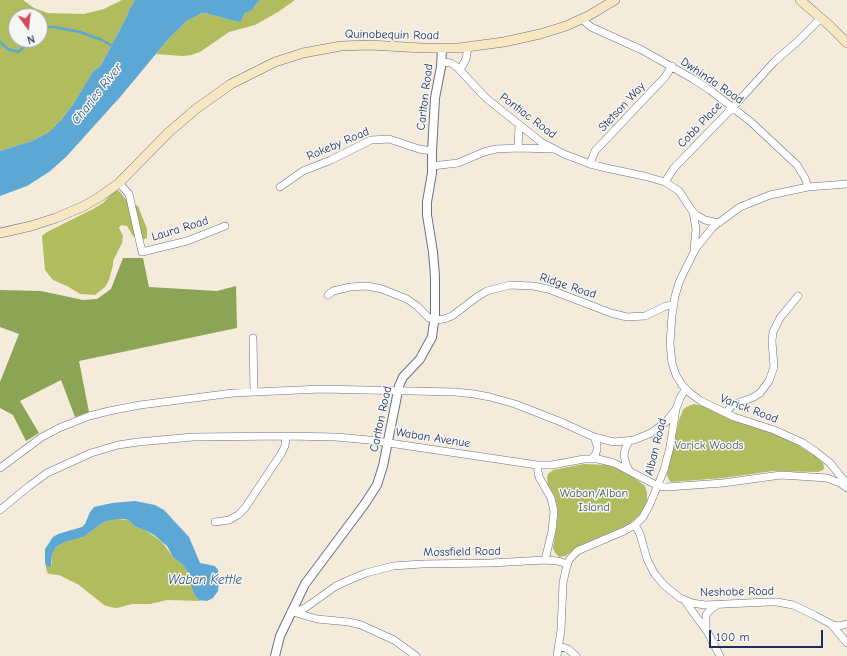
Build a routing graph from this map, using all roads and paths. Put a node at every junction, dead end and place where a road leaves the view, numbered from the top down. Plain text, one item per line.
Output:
1 (615, 0) edge
2 (800, 0) edge
3 (821, 18) junction
4 (582, 19) junction
5 (847, 43) edge
6 (442, 48) junction
7 (468, 48) junction
8 (442, 62) junction
9 (672, 66) junction
10 (460, 70) junction
11 (733, 107) junction
12 (518, 125) junction
13 (518, 148) junction
14 (555, 150) junction
15 (432, 151) junction
16 (590, 164) junction
17 (432, 166) junction
18 (119, 182) junction
19 (665, 182) junction
20 (847, 184) edge
21 (280, 187) dead end
22 (808, 187) junction
23 (693, 212) junction
24 (718, 223) junction
25 (225, 226) dead end
26 (0, 233) edge
27 (692, 253) junction
28 (328, 295) dead end
29 (798, 296) dead end
30 (674, 306) junction
31 (434, 320) junction
32 (253, 338) dead end
33 (398, 390) junction
34 (686, 390) junction
35 (254, 392) junction
36 (676, 409) junction
37 (726, 413) junction
38 (286, 436) junction
39 (594, 437) junction
40 (629, 441) junction
41 (388, 442) junction
42 (591, 459) junction
43 (536, 465) junction
44 (0, 468) edge
45 (629, 470) junction
46 (847, 484) edge
47 (658, 486) junction
48 (847, 488) edge
49 (0, 510) edge
50 (215, 522) dead end
51 (635, 524) junction
52 (544, 560) junction
53 (567, 564) junction
54 (685, 601) junction
55 (717, 605) junction
56 (291, 612) junction
57 (831, 624) junction
58 (847, 624) edge
59 (708, 633) junction
60 (847, 643) edge
61 (559, 646) junction
62 (274, 656) edge
63 (416, 656) edge
64 (557, 656) edge
65 (576, 656) edge
66 (720, 656) edge

1 - 4 main road, Quinobequin Road
2 - 3 main road
3 - 5 main road
3 - 11 street, Cobb Place
4 - 7 main road, Quinobequin Road
4 - 9 street, Dwhinda Road
6 - 7 main road, Quinobequin Road
6 - 8 street, Carlton Road
6 - 18 main road, Quinobequin Road
7 - 10 street
8 - 10 street, Pontiac Road
8 - 15 street, Carlton Road
9 - 11 street, Dwhinda Road
9 - 16 street, Stetson Way
10 - 12 street, Pontiac Road
11 - 19 street, Cobb Place
11 - 22 street, Dwhinda Road
12 - 13 street
12 - 14 street, Pontiac Road
13 - 14 street
13 - 17 street
14 - 16 street, Pontiac Road
15 - 17 street, Carlton Road
15 - 21 street, Rokeby Road
16 - 19 street, Pontiac Road
17 - 31 street, Carlton Road
18 - 25 street, Laura Road
18 - 26 main road, Quinobequin Road
19 - 23 street, Pontiac Road
20 - 22 street, Varick Road
22 - 24 street, Varick Road
23 - 24 street, Pontiac Road
23 - 27 street, Pontiac Road
24 - 27 street, Varick Road
27 - 30 street, Varick Road
28 - 31 street
29 - 37 street
30 - 31 street, Ridge Road
30 - 34 street, Varick Road
31 - 33 street, Carlton Road
32 - 35 street
33 - 35 street
33 - 39 street
33 - 41 street, Carlton Road
34 - 36 street, Alban Road
34 - 37 street, Varick Road
35 - 44 street
36 - 40 street
36 - 47 street, Alban Road
37 - 46 street, Varick Road
38 - 41 street, Waban Avenue
38 - 49 street, Waban Avenue
38 - 50 street
39 - 40 street
39 - 42 street
40 - 45 street
41 - 43 street, Waban Avenue
41 - 56 street, Carlton Road
42 - 43 street, Waban Avenue
42 - 45 street, Waban Avenue
43 - 52 street
45 - 47 street, Waban Avenue
47 - 48 street, Waban Avenue
47 - 51 street, Alban Road
51 - 53 street, Alban Road
51 - 54 street, Neshobe Road
52 - 53 street, Mossfield Road
52 - 56 street, Mossfield Road
53 - 61 street
54 - 55 street, Neshobe Road
54 - 59 street
55 - 57 street, Neshobe Road
55 - 59 street
56 - 62 street, Carlton Road
56 - 63 street
57 - 58 street, Neshobe Road
57 - 60 street, Neshobe Road
59 - 66 street
61 - 64 street
61 - 65 street

